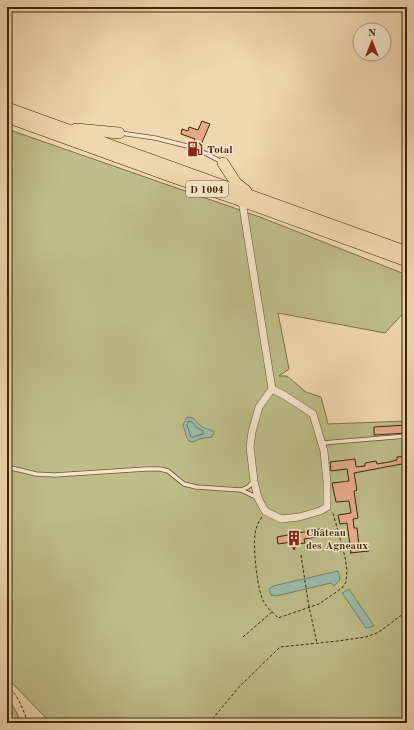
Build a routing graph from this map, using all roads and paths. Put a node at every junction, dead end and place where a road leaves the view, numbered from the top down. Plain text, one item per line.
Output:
1 (7, 108) edge
2 (7, 117) edge
3 (58, 127) junction
4 (119, 133) joint
5 (191, 147) dead end
6 (199, 150) dead end
7 (223, 163) joint
8 (253, 196) junction
9 (242, 201) junction
10 (407, 252) edge
11 (407, 261) edge
12 (272, 389) junction
13 (407, 436) edge
14 (322, 443) junction
15 (7, 467) edge
16 (254, 481) junction
17 (240, 490) junction
18 (258, 498) junction
19 (327, 507) junction
20 (265, 511) junction
21 (301, 555) dead end
22 (309, 607) junction
23 (407, 610) edge
24 (272, 611) junction
25 (244, 637) dead end
26 (317, 644) junction
27 (7, 685) edge
28 (28, 723) edge
29 (209, 723) edge

1 - 3 highway, D 1004
2 - 9 highway, D 1004
3 - 4 highway
3 - 8 highway, D 1004
4 - 5 lane
6 - 7 lane
7 - 8 highway
8 - 10 highway, D 1004
9 - 11 highway, D 1004
9 - 12 street
12 - 14 street
12 - 16 street
13 - 14 lane
14 - 19 street
15 - 17 lane
16 - 17 lane
16 - 18 street
17 - 18 lane
18 - 20 street
19 - 20 street
19 - 22 path
20 - 24 path
21 - 22 path
22 - 24 path
22 - 26 path
23 - 26 path
24 - 25 path
26 - 29 path
27 - 28 path

